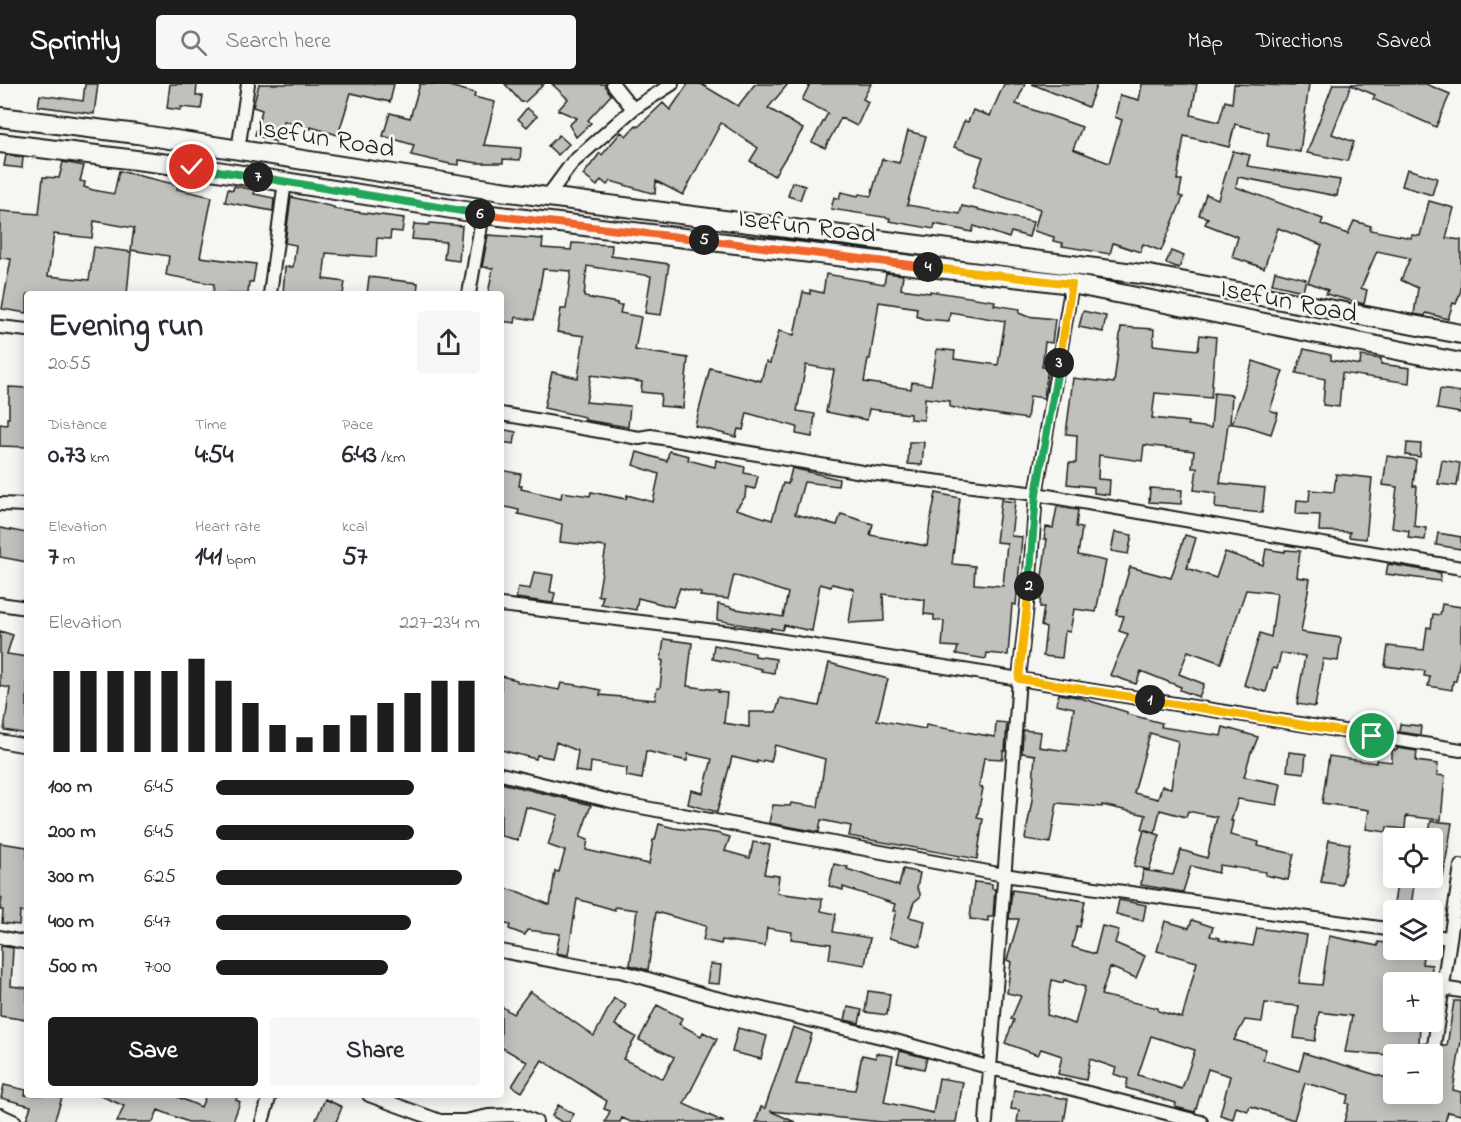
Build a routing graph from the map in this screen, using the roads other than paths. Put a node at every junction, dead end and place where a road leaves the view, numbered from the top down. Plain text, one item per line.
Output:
1 (248, 84) edge
2 (613, 84) edge
3 (672, 84) edge
4 (633, 109) junction
5 (0, 117) edge
6 (0, 143) edge
7 (238, 150) junction
8 (285, 181) junction
9 (547, 197) junction
10 (483, 214) junction
11 (1072, 284) junction
12 (270, 291) edge
13 (470, 291) edge
14 (0, 327) edge
15 (24, 330) edge
16 (1461, 334) edge
17 (1461, 363) edge
18 (504, 415) edge
19 (1036, 494) junction
20 (0, 504) edge
21 (24, 505) edge
22 (1461, 568) edge
23 (0, 604) edge
24 (504, 605) edge
25 (24, 608) edge
26 (1019, 679) junction
27 (0, 741) edge
28 (24, 745) edge
29 (1461, 750) edge
30 (504, 775) edge
31 (1461, 866) edge
32 (1004, 875) junction
33 (1383, 928) edge
34 (0, 937) edge
35 (1443, 937) edge
36 (1450, 938) junction
37 (24, 942) edge
38 (504, 952) edge
39 (1443, 982) edge
40 (1443, 988) edge
41 (1461, 991) edge
42 (991, 1068) junction
43 (269, 1098) edge
44 (377, 1098) edge
45 (0, 1115) edge
46 (15, 1122) edge
47 (262, 1122) edge
48 (536, 1122) edge
49 (986, 1122) edge
50 (1201, 1122) edge

1 - 7 street
2 - 4 street
3 - 4 street
4 - 9 street
5 - 7 street, Isefun Road
6 - 8 street, Isefun Road
7 - 9 street, Isefun Road
8 - 10 street, Isefun Road
8 - 12 street
9 - 16 street, Isefun Road
10 - 11 street, Isefun Road
10 - 13 street
11 - 17 street, Isefun Road
11 - 19 street
14 - 15 street
18 - 19 street
19 - 22 street
19 - 26 street
20 - 21 street
23 - 25 street
24 - 26 street
26 - 29 street
26 - 32 street
27 - 28 street
30 - 32 street
31 - 36 street
32 - 33 street
32 - 42 street
34 - 37 street
35 - 36 street
36 - 39 street
38 - 42 street
40 - 41 street
42 - 49 street
42 - 50 street
43 - 47 street
44 - 48 street
45 - 46 street

